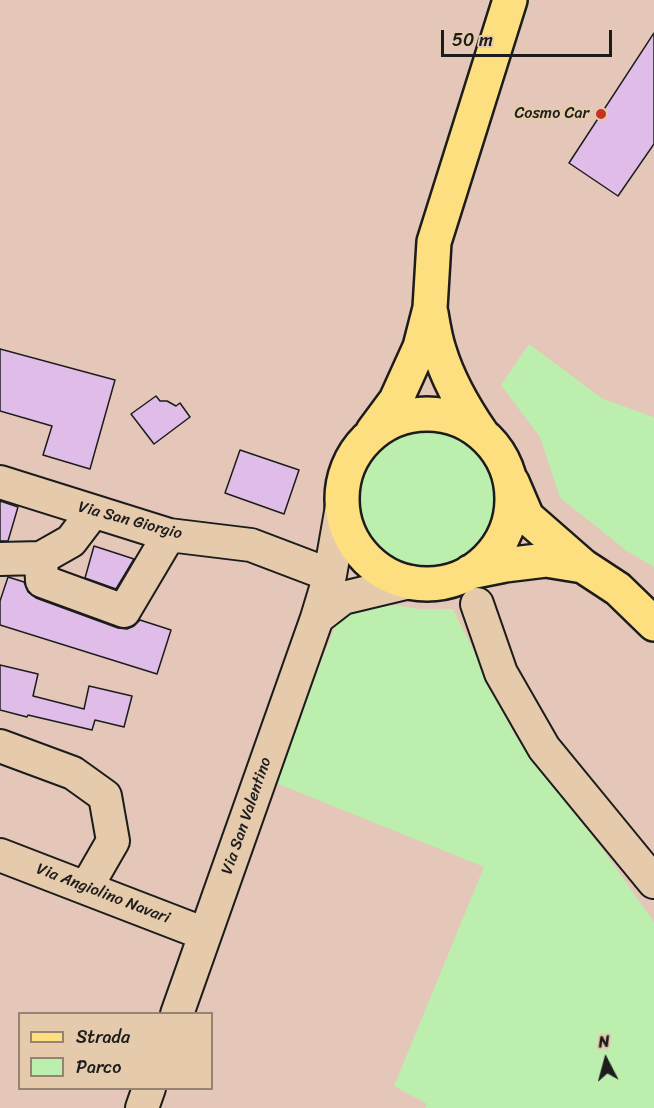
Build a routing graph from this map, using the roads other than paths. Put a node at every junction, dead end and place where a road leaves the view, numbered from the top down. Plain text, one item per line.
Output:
1 (510, 0) edge
2 (430, 308) junction
3 (482, 434) junction
4 (368, 437) junction
5 (510, 477) junction
6 (0, 482) edge
7 (342, 506) junction
8 (93, 512) junction
9 (169, 535) junction
10 (41, 558) junction
11 (0, 559) edge
12 (582, 566) junction
13 (470, 572) junction
14 (330, 575) junction
15 (410, 582) junction
16 (477, 604) dead end
17 (317, 618) junction
18 (654, 624) edge
19 (0, 746) edge
20 (0, 855) edge
21 (654, 882) edge
22 (86, 888) junction
23 (206, 934) junction
24 (178, 1012) edge
25 (149, 1090) edge
26 (142, 1108) edge

1 - 2 main road
2 - 3 main road
2 - 4 main road
3 - 4 main road
3 - 5 main road
4 - 7 main road
5 - 12 main road
5 - 13 main road
6 - 8 street, Via San Giorgio
7 - 14 street, Via San Valentino
7 - 15 main road
8 - 9 street, Via San Giorgio
8 - 10 street
9 - 10 street
9 - 14 street, Via San Giorgio
10 - 11 street
12 - 13 main road
12 - 18 main road
13 - 15 main road
14 - 17 street, Via San Valentino
15 - 17 street
16 - 21 street
17 - 23 street, Via San Valentino
19 - 22 street
20 - 22 street, Via Angiolino Navari
22 - 23 street, Via Angiolino Navari
23 - 24 street, Via San Valentino
25 - 26 street

